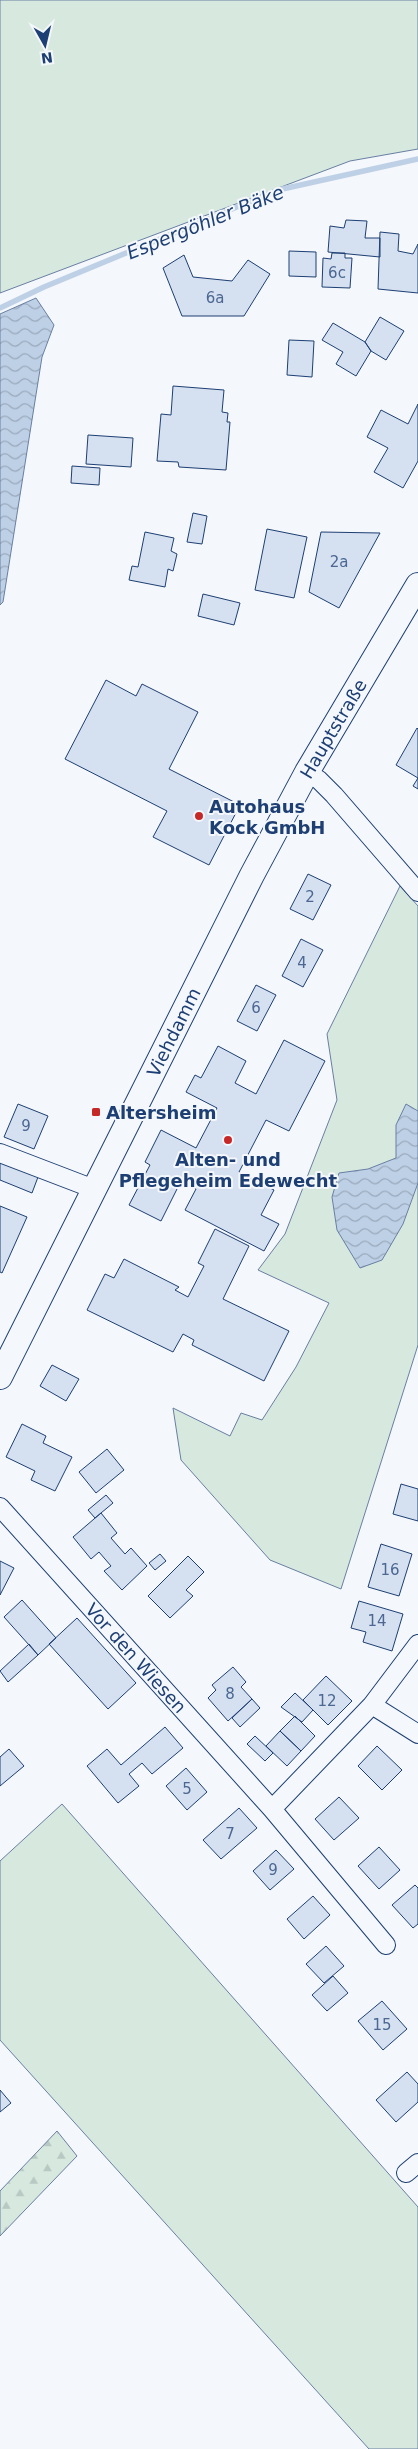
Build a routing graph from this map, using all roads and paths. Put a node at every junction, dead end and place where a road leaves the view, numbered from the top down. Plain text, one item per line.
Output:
1 (418, 585) edge
2 (307, 772) junction
3 (252, 875) joint
4 (418, 892) edge
5 (0, 1153) edge
6 (94, 1188) junction
7 (0, 1377) edge
8 (0, 1507) edge
9 (418, 1644) edge
10 (372, 1705) junction
11 (418, 1734) edge
12 (272, 1809) junction
13 (386, 1945) dead end

1 - 2 main road, Hauptstraße
2 - 3 main road, Hauptstraße
2 - 4 street
3 - 6 main road, Viehdamm
5 - 6 street
6 - 7 main road, Viehdamm
8 - 12 street, Vor den Wiesen
9 - 10 street
10 - 11 street
10 - 12 street
12 - 13 street, Vor den Wiesen

